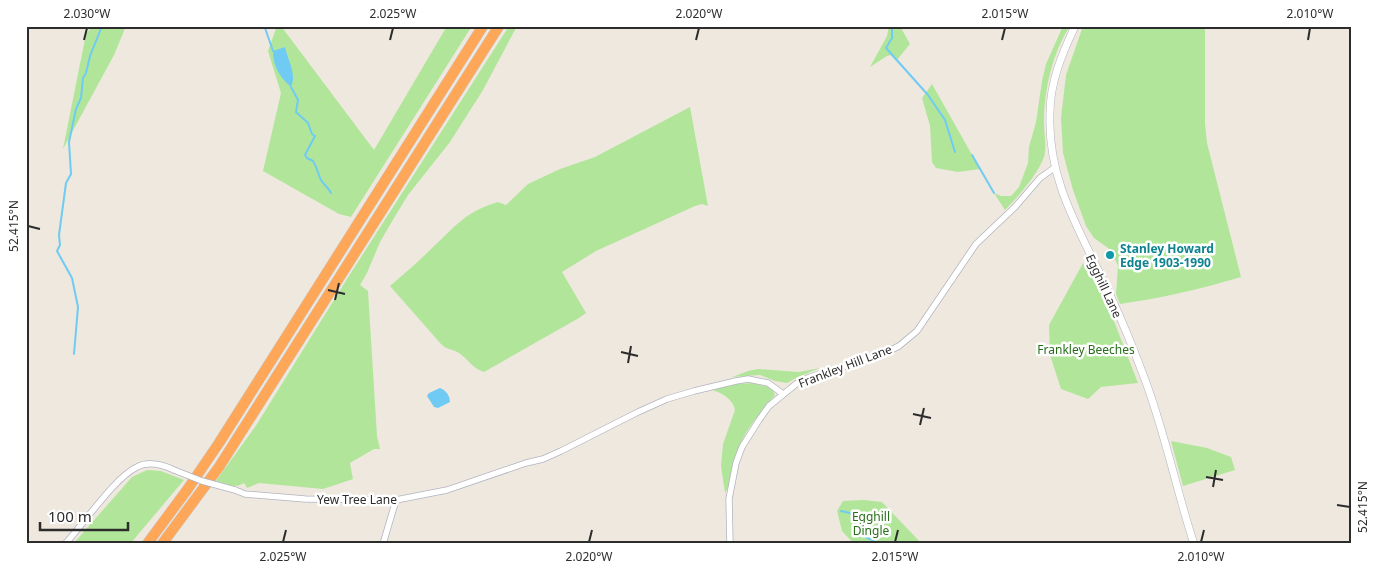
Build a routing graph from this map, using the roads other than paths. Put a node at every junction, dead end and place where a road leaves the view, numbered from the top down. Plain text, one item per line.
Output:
1 (483, 26) edge
2 (499, 26) edge
3 (1074, 26) edge
4 (1054, 168) junction
5 (783, 394) junction
6 (396, 500) junction
7 (65, 544) edge
8 (147, 544) edge
9 (162, 544) edge
10 (383, 544) edge
11 (730, 544) edge
12 (1194, 544) edge

1 - 8 highway
2 - 9 highway
3 - 4 street, Egghill Lane
4 - 5 street, Frankley Hill Lane
4 - 12 street, Egghill Lane
5 - 6 street, Yew Tree Lane
5 - 11 street, Frankley Hill Lane
6 - 7 street, Yew Tree Lane, bridge
6 - 10 street

